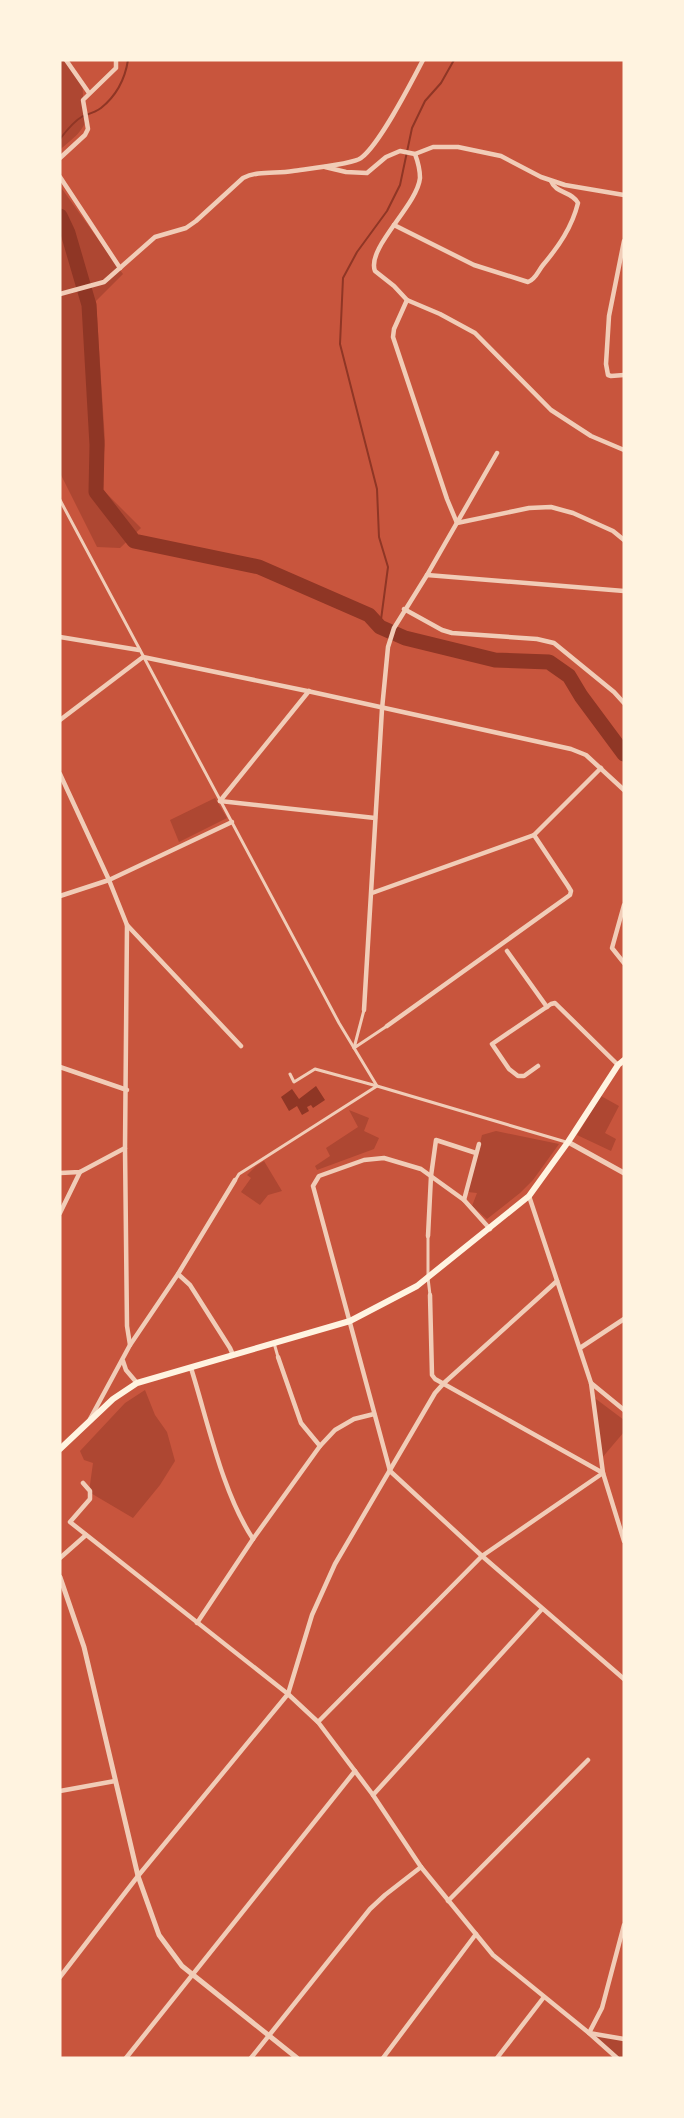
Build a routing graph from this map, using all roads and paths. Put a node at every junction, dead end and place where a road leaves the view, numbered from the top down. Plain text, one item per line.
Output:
1 (66, 60) edge
2 (116, 60) edge
3 (423, 60) edge
4 (89, 93) junction
5 (413, 154) junction
6 (60, 158) edge
7 (323, 167) junction
8 (60, 177) edge
9 (551, 181) junction
10 (624, 195) edge
11 (394, 225) junction
12 (624, 241) edge
13 (120, 268) junction
14 (60, 294) edge
15 (407, 300) junction
16 (624, 375) edge
17 (624, 450) edge
18 (497, 453) dead end
19 (60, 500) edge
20 (457, 523) junction
21 (624, 540) edge
22 (427, 575) junction
23 (624, 591) edge
24 (404, 609) junction
25 (60, 637) edge
26 (139, 650) junction
27 (143, 657) junction
28 (309, 691) junction
29 (624, 703) edge
30 (381, 709) junction
31 (60, 720) edge
32 (601, 768) junction
33 (60, 774) edge
34 (624, 790) edge
35 (220, 801) junction
36 (375, 818) junction
37 (232, 822) junction
38 (534, 835) junction
39 (110, 880) junction
40 (372, 893) junction
41 (60, 896) edge
42 (624, 904) edge
43 (127, 925) junction
44 (501, 943) junction
45 (507, 951) joint
46 (624, 963) edge
47 (547, 1006) junction
48 (364, 1010) joint
49 (387, 1026) joint
50 (241, 1046) dead end
51 (354, 1048) junction
52 (624, 1060) edge
53 (618, 1065) junction
54 (538, 1066) dead end
55 (60, 1067) edge
56 (290, 1074) dead end
57 (377, 1086) junction
58 (127, 1090) junction
59 (568, 1142) junction
60 (479, 1144) dead end
61 (125, 1148) junction
62 (476, 1153) junction
63 (80, 1172) junction
64 (60, 1173) edge
65 (624, 1173) edge
66 (431, 1176) junction
67 (235, 1180) joint
68 (529, 1196) junction
69 (464, 1200) junction
70 (60, 1213) edge
71 (490, 1229) junction
72 (428, 1236) joint
73 (178, 1274) junction
74 (428, 1278) junction
75 (557, 1281) junction
76 (430, 1295) joint
77 (624, 1319) edge
78 (350, 1321) junction
79 (274, 1343) junction
80 (130, 1345) junction
81 (580, 1348) junction
82 (233, 1355) junction
83 (278, 1357) joint
84 (123, 1361) junction
85 (191, 1368) junction
86 (137, 1383) junction
87 (444, 1383) junction
88 (591, 1383) junction
89 (624, 1410) edge
90 (374, 1414) junction
91 (87, 1424) junction
92 (320, 1446) junction
93 (60, 1449) edge
94 (390, 1472) junction
95 (603, 1473) junction
96 (83, 1483) dead end
97 (87, 1535) junction
98 (253, 1539) junction
99 (624, 1541) edge
100 (482, 1556) junction
101 (60, 1558) edge
102 (60, 1577) edge
103 (542, 1609) junction
104 (197, 1623) junction
105 (624, 1679) edge
106 (288, 1694) junction
107 (318, 1722) junction
108 (588, 1760) dead end
109 (356, 1771) junction
110 (115, 1781) junction
111 (60, 1791) edge
112 (373, 1795) junction
113 (421, 1867) junction
114 (138, 1876) junction
115 (448, 1901) junction
116 (624, 1925) edge
117 (476, 1934) junction
118 (192, 1974) junction
119 (60, 1977) edge
120 (544, 1998) junction
121 (589, 2033) junction
122 (269, 2036) junction
123 (624, 2039) edge
124 (126, 2058) edge
125 (251, 2058) edge
126 (297, 2058) edge
127 (384, 2058) edge
128 (497, 2058) edge
129 (617, 2058) edge

1 - 4 street
2 - 4 street
3 - 7 street
4 - 6 street
5 - 7 street
5 - 9 street
5 - 11 street
7 - 13 street
8 - 13 street
9 - 10 street
9 - 11 street
11 - 15 street
12 - 16 street
13 - 14 street
15 - 17 street
15 - 20 street
18 - 20 street
19 - 26 street
20 - 21 street
20 - 22 street
22 - 23 street
22 - 24 street
24 - 29 street
24 - 30 street
25 - 26 street
26 - 27 street
27 - 28 street
27 - 31 street
27 - 35 street
28 - 30 street
28 - 35 street
30 - 32 street
30 - 36 street
32 - 34 street
32 - 38 street
33 - 39 street
35 - 36 street
35 - 37 street
36 - 40 street
37 - 39 street
37 - 51 street
38 - 40 street
38 - 44 street
39 - 41 street
39 - 43 street
40 - 48 street
42 - 46 street
43 - 50 street
43 - 58 street
44 - 45 street
44 - 49 street
45 - 47 street
47 - 53 street
47 - 54 street
48 - 51 street
49 - 51 street
51 - 57 street
52 - 53 main road
53 - 59 main road
55 - 58 street
56 - 57 street
57 - 59 street
57 - 67 street
58 - 61 street
59 - 65 street
59 - 68 main road
60 - 62 street
61 - 63 street
61 - 80 street
62 - 66 street
62 - 69 street
63 - 64 street
63 - 70 street
66 - 69 street
66 - 72 street
66 - 78 street
67 - 73 street
68 - 71 main road
68 - 75 street
69 - 71 street
71 - 74 main road
72 - 74 street
73 - 80 street
73 - 82 street
74 - 76 street
74 - 78 main road
75 - 81 street
75 - 87 street
76 - 87 street
77 - 81 street
78 - 79 main road
78 - 90 street
79 - 82 main road
79 - 83 street
80 - 84 street
81 - 88 street
82 - 85 main road
83 - 92 street
84 - 86 street
84 - 91 street
85 - 86 main road
85 - 98 street
86 - 91 main road
87 - 94 street
87 - 95 street
88 - 89 street
88 - 95 street
90 - 92 street
90 - 94 street
91 - 93 main road
92 - 98 street
94 - 100 street
94 - 106 street
95 - 99 street
95 - 100 street
96 - 97 street
97 - 101 street
97 - 104 street
98 - 104 street
100 - 103 street
100 - 107 street
102 - 110 street
103 - 105 street
103 - 112 street
104 - 106 street
106 - 107 street
106 - 114 street
107 - 109 street
108 - 115 street
109 - 112 street
109 - 118 street
110 - 111 street
110 - 114 street
112 - 113 street
113 - 115 street
113 - 122 street
114 - 118 street
114 - 119 street
115 - 117 street
116 - 121 street
117 - 120 street
117 - 127 street
118 - 122 street
118 - 124 street
120 - 121 street
120 - 128 street
121 - 123 street
121 - 129 street
122 - 125 street
122 - 126 street

